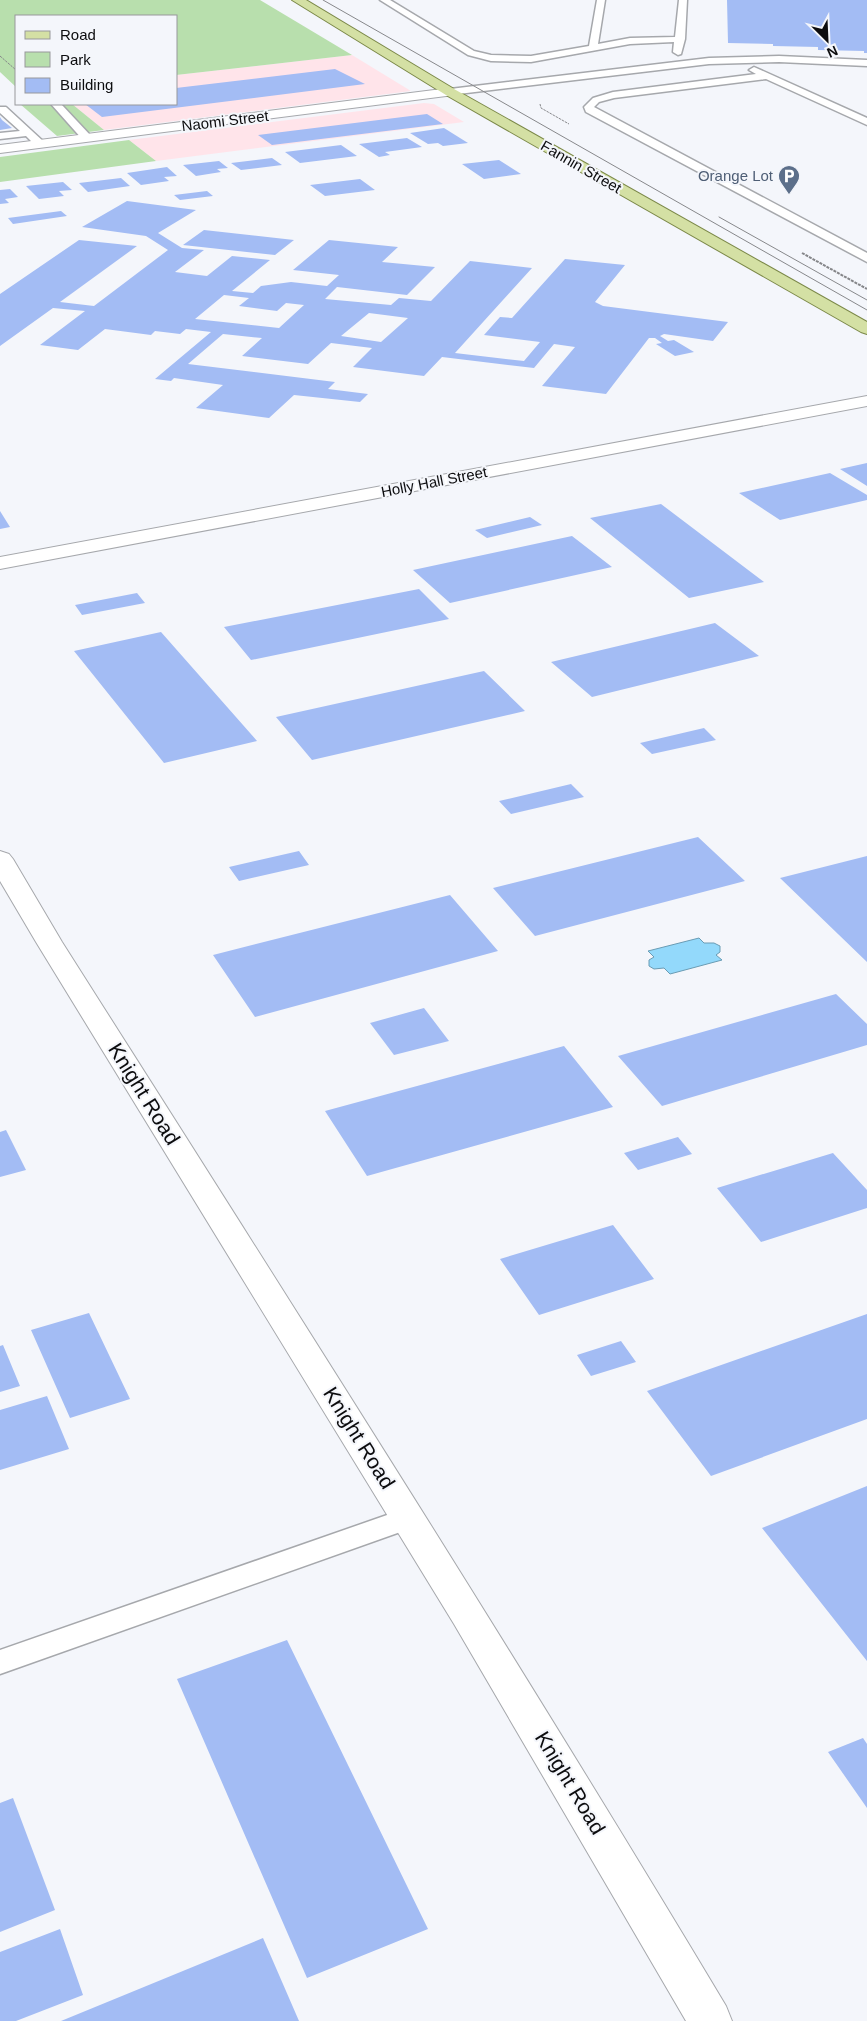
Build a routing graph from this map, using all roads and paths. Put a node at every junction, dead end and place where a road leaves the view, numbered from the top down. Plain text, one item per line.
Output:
1 (298, 0) edge
2 (384, 0) edge
3 (601, 0) edge
4 (683, 0) edge
5 (680, 39) junction
6 (593, 48) junction
7 (0, 56) edge
8 (867, 63) edge
9 (677, 64) junction
10 (15, 69) edge
11 (754, 70) junction
12 (806, 70) dead end
13 (767, 76) junction
14 (450, 92) junction
15 (57, 105) edge
16 (2, 109) dead end
17 (867, 122) edge
18 (28, 133) junction
19 (0, 136) edge
20 (87, 138) junction
21 (40, 144) junction
22 (0, 149) edge
23 (867, 258) edge
24 (867, 329) edge
25 (867, 401) edge
26 (0, 563) edge
27 (0, 859) edge
28 (410, 1518) junction
29 (0, 1662) edge
30 (710, 2021) edge

1 - 14 main road, Fannin Street
2 - 6 lane
3 - 6 lane
4 - 5 lane
5 - 6 lane
5 - 9 lane
7 - 10 path
8 - 9 lane
9 - 11 lane
9 - 14 lane
11 - 12 lane
11 - 13 lane
13 - 17 lane
13 - 23 lane
14 - 20 street, Naomi Street
14 - 24 main road, Fannin Street
15 - 20 lane
16 - 18 lane
18 - 19 lane
18 - 21 lane
20 - 21 street, Naomi Street
21 - 22 street, Naomi Street
25 - 26 street, Holly Hall Street
27 - 28 street, Knight Road
28 - 29 lane
28 - 30 street, Knight Road

